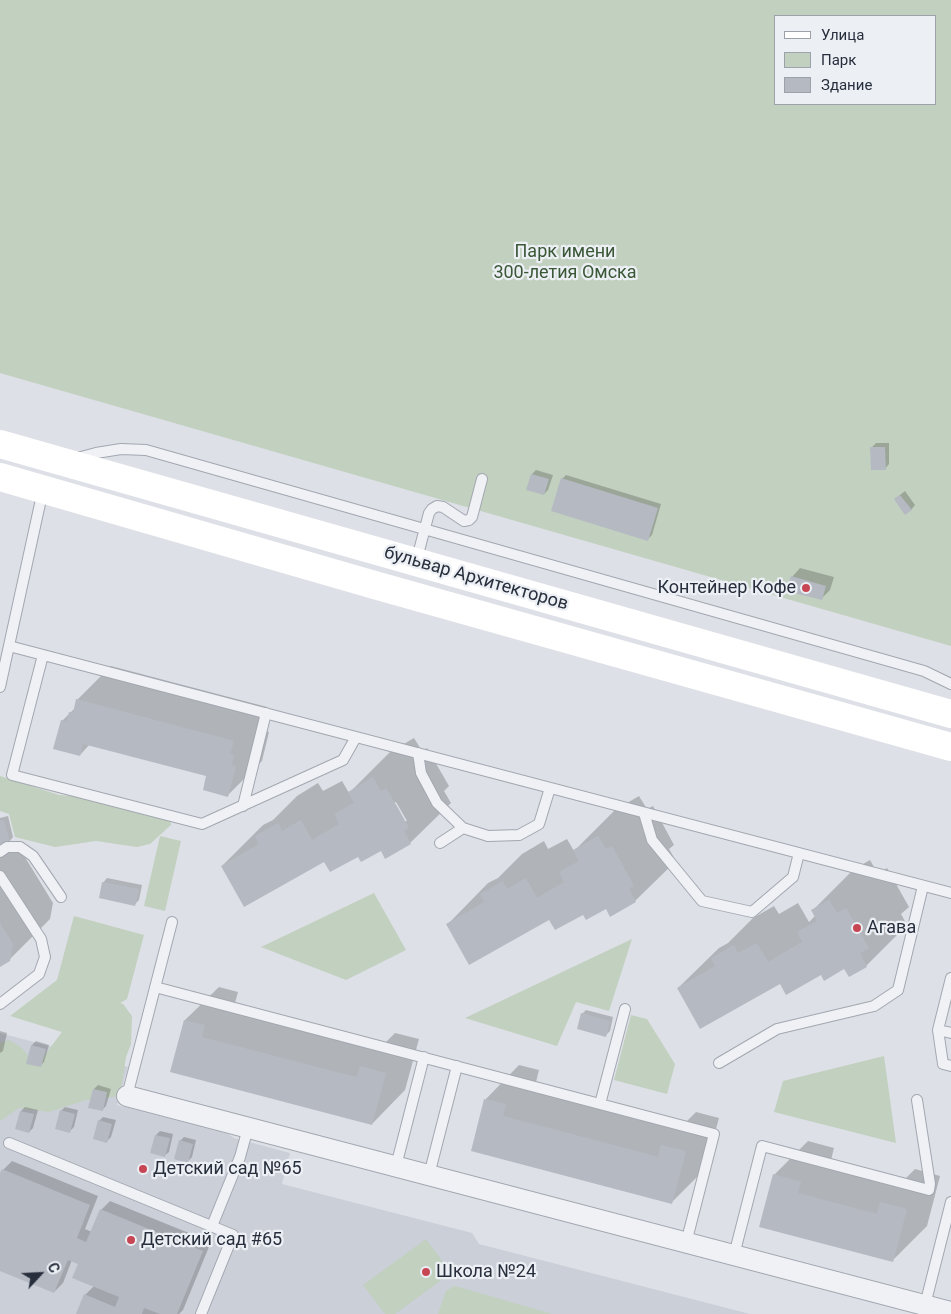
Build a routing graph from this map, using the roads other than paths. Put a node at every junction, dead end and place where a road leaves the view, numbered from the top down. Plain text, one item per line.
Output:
1 (0, 444) edge
2 (64, 462) junction
3 (0, 477) edge
4 (482, 479) dead end
5 (43, 489) junction
6 (425, 529) junction
7 (416, 562) junction
8 (9, 646) junction
9 (43, 655) junction
10 (951, 684) edge
11 (0, 687) edge
12 (266, 713) junction
13 (951, 714) edge
14 (356, 737) junction
15 (951, 747) edge
16 (418, 753) junction
17 (550, 788) junction
18 (243, 806) junction
19 (644, 813) junction
20 (463, 828) junction
21 (440, 843) dead end
22 (0, 852) edge
23 (799, 854) junction
24 (0, 876) edge
25 (923, 886) junction
26 (951, 893) edge
27 (61, 897) dead end
28 (172, 922) dead end
29 (951, 978) edge
30 (156, 987) junction
31 (0, 1004) edge
32 (625, 1010) dead end
33 (938, 1030) junction
34 (951, 1033) edge
35 (424, 1057) junction
36 (719, 1063) dead end
37 (457, 1066) junction
38 (951, 1066) edge
39 (127, 1096) joint
40 (917, 1100) dead end
41 (600, 1104) junction
42 (248, 1128) junction
43 (9, 1144) dead end
44 (396, 1166) junction
45 (429, 1175) junction
46 (951, 1202) edge
47 (212, 1226) junction
48 (686, 1242) junction
49 (734, 1255) junction
50 (925, 1305) junction
51 (951, 1312) edge
52 (201, 1314) edge

1 - 2 main road, бульвар Архитекторов
2 - 6 lane
2 - 7 main road, бульвар Архитекторов
3 - 5 main road, бульвар Архитекторов
4 - 6 lane
5 - 8 lane
5 - 15 main road, бульвар Архитекторов
6 - 7 lane
6 - 10 lane
7 - 13 main road, бульвар Архитекторов
8 - 9 lane
8 - 11 lane
9 - 12 lane
9 - 18 lane
12 - 14 lane
12 - 18 lane
14 - 16 lane
14 - 18 lane
16 - 17 lane
16 - 20 lane
17 - 19 lane
17 - 20 lane
19 - 23 lane
19 - 23 lane
20 - 21 lane
22 - 27 lane
23 - 25 lane
24 - 31 lane
25 - 26 lane
25 - 36 lane
28 - 30 lane
29 - 33 lane
30 - 35 lane
30 - 39 lane
32 - 41 lane
33 - 34 lane
33 - 38 lane
35 - 37 lane
35 - 44 lane
37 - 41 lane
37 - 45 lane
39 - 42 street
40 - 49 lane
41 - 48 lane
42 - 44 street
42 - 47 lane
43 - 47 lane
44 - 45 street
45 - 48 street
46 - 50 lane
47 - 52 lane
48 - 49 street
49 - 50 street
50 - 51 street

